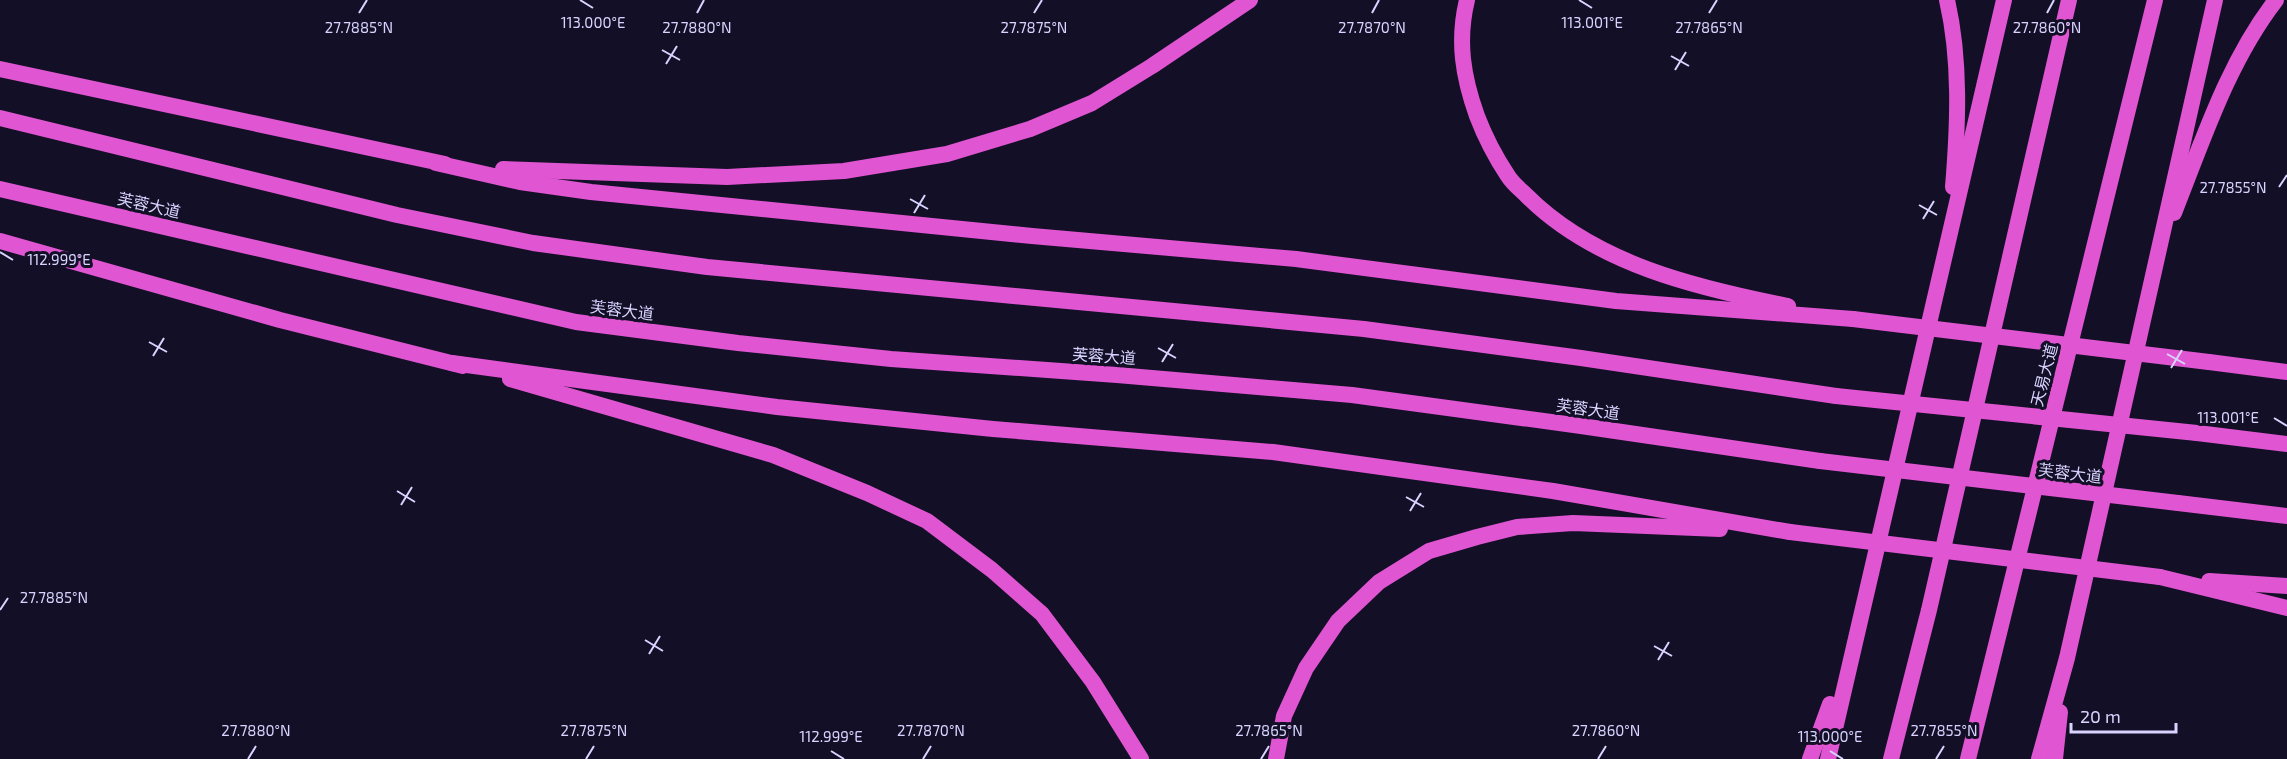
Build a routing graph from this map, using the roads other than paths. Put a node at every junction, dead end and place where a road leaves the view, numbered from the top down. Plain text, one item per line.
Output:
1 (1250, 0) edge
2 (1467, 0) edge
3 (1947, 0) edge
4 (2004, 0) edge
5 (2068, 0) edge
6 (2155, 0) edge
7 (2215, 0) edge
8 (2276, 0) edge
9 (0, 69) edge
10 (0, 118) edge
11 (436, 163) junction
12 (0, 189) edge
13 (0, 241) edge
14 (1950, 242) junction
15 (2155, 261) junction
16 (1853, 319) junction
17 (2209, 362) junction
18 (452, 363) junction
19 (2287, 364) edge
20 (2287, 372) edge
21 (2287, 444) edge
22 (2287, 516) edge
23 (1790, 532) junction
24 (2160, 577) junction
25 (2287, 586) edge
26 (1862, 606) junction
27 (2287, 608) edge
28 (2067, 658) junction
29 (1141, 759) edge
30 (1276, 759) edge
31 (1810, 759) edge
32 (1828, 759) edge
33 (1891, 759) edge
34 (1968, 759) edge
35 (2039, 759) edge
36 (2055, 759) edge

1 - 11 highway
2 - 16 highway
3 - 14 highway
4 - 14 highway
5 - 33 highway
6 - 34 highway, 天易大道
7 - 15 highway
8 - 15 highway
9 - 11 highway
10 - 21 highway, bridge
11 - 16 highway
12 - 22 highway, 芙蓉大道, bridge
13 - 18 highway
14 - 26 highway
15 - 28 highway
16 - 17 highway, bridge
17 - 19 highway
17 - 20 highway
18 - 23 highway
18 - 29 highway
23 - 24 highway, bridge
23 - 30 highway
24 - 25 highway
24 - 27 highway
26 - 31 highway
26 - 32 highway
28 - 35 highway
28 - 36 highway

